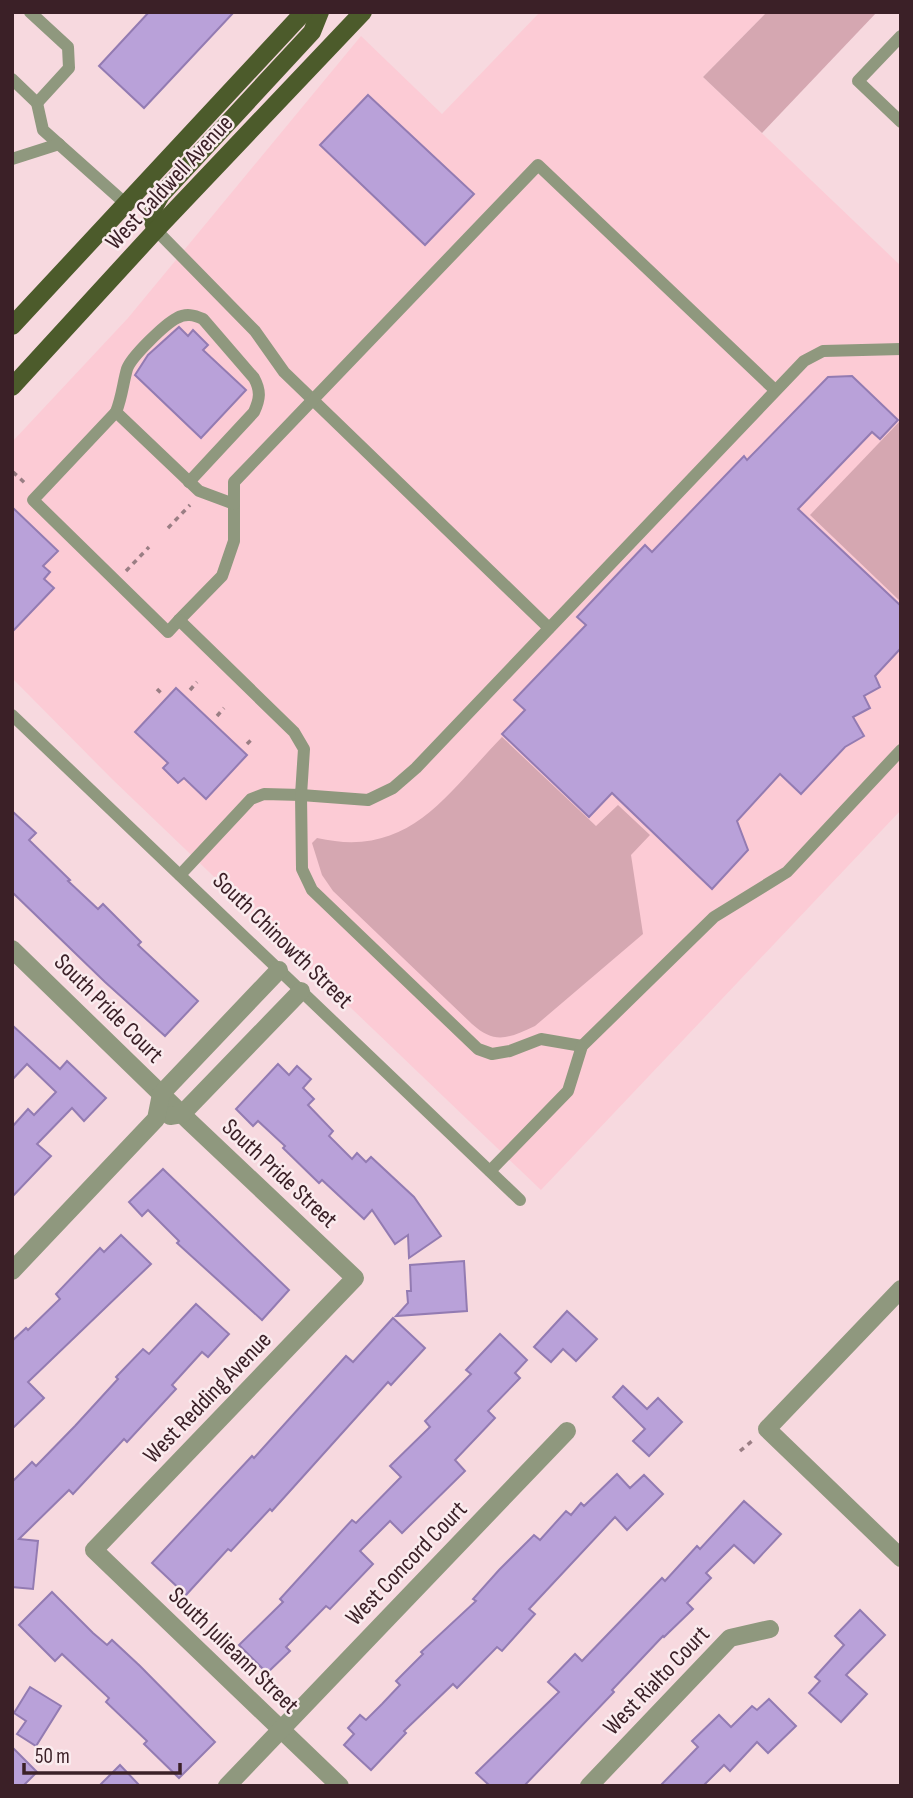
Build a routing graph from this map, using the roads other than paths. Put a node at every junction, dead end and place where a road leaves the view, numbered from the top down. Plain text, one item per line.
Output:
1 (30, 12) edge
2 (304, 12) edge
3 (320, 12) edge
4 (363, 12) edge
5 (901, 36) edge
6 (12, 79) edge
7 (37, 103) junction
8 (901, 122) edge
9 (59, 144) junction
10 (12, 159) edge
11 (126, 204) junction
12 (156, 230) junction
13 (12, 326) edge
14 (901, 349) edge
15 (12, 387) edge
16 (775, 390) junction
17 (313, 401) junction
18 (116, 411) junction
19 (189, 482) junction
20 (234, 504) junction
21 (179, 621) junction
22 (549, 628) junction
23 (12, 715) edge
24 (901, 750) edge
25 (301, 795) junction
26 (180, 875) junction
27 (12, 949) edge
28 (279, 971) junction
29 (301, 991) junction
30 (582, 1046) junction
31 (171, 1104) junction
32 (490, 1171) junction
33 (520, 1200) dead end
34 (12, 1271) edge
35 (355, 1278) joint
36 (901, 1289) edge
37 (567, 1431) dead end
38 (94, 1550) joint
39 (901, 1558) edge
40 (770, 1629) dead end
41 (281, 1729) junction
42 (227, 1786) edge
43 (340, 1786) edge
44 (589, 1786) edge

1 - 7 lane
2 - 11 main road, West Caldwell Avenue
3 - 12 main road
4 - 12 main road, West Caldwell Avenue
5 - 8 lane
6 - 7 lane
7 - 9 lane
9 - 10 lane
9 - 11 lane
11 - 13 main road, West Caldwell Avenue
12 - 15 main road, West Caldwell Avenue
12 - 17 lane
14 - 16 lane
16 - 17 lane
16 - 22 lane
17 - 20 lane
17 - 22 lane
18 - 19 lane
18 - 19 lane
18 - 21 lane
19 - 20 lane
20 - 21 lane
21 - 25 lane
22 - 25 lane
23 - 26 lane, South Chinowth Street
24 - 30 lane
25 - 26 lane
25 - 30 lane
26 - 28 lane, South Chinowth Street
27 - 31 street, South Pride Court
28 - 29 lane, South Chinowth Street
28 - 31 street
29 - 31 street
29 - 32 lane, South Chinowth Street
30 - 32 lane
31 - 34 street
31 - 35 street, South Pride Street
32 - 33 lane, South Chinowth Street
35 - 38 street, West Redding Avenue
36 - 39 street
37 - 41 street, West Concord Court
38 - 41 street, South Julieann Street
40 - 44 street, West Rialto Court
41 - 42 street, West Concord Court
41 - 43 street, South Julieann Street

